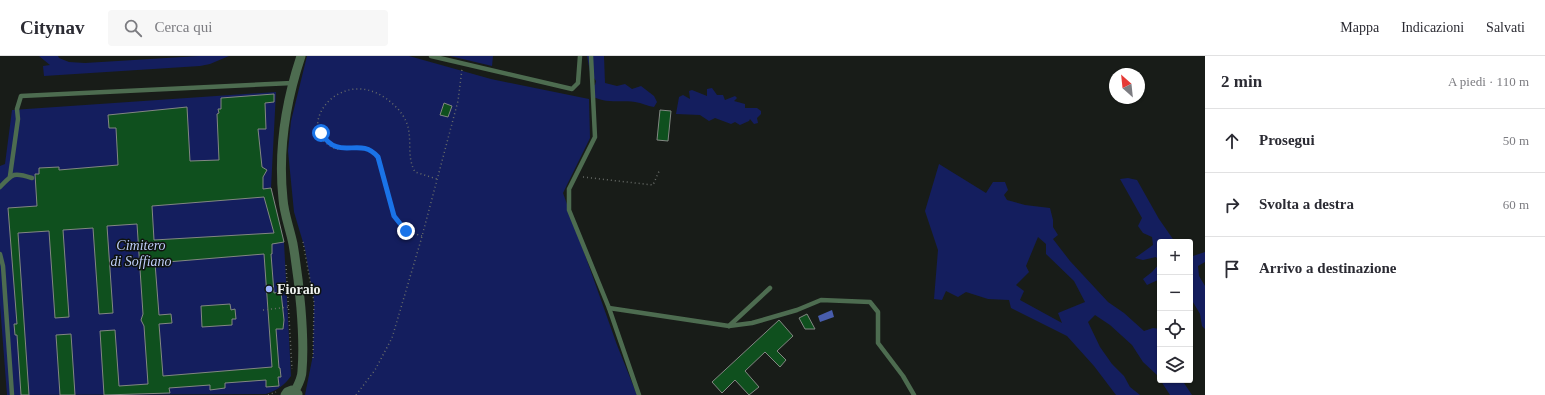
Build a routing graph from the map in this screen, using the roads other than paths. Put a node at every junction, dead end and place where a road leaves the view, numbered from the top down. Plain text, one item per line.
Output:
1 (301, 56) edge
2 (431, 56) edge
3 (580, 56) edge
4 (590, 56) edge
5 (292, 82) junction
6 (10, 176) junction
7 (32, 178) dead end
8 (0, 187) edge
9 (0, 254) edge
10 (770, 288) dead end
11 (609, 308) junction
12 (729, 326) junction
13 (282, 392) edge
14 (297, 393) edge
15 (12, 395) edge
16 (639, 395) edge
17 (914, 395) edge

1 - 5 street
2 - 3 lane
4 - 11 lane
5 - 6 lane
5 - 14 street
6 - 7 lane
6 - 8 lane
9 - 15 lane
10 - 12 lane
11 - 12 lane
11 - 16 lane
12 - 17 lane
13 - 14 street

